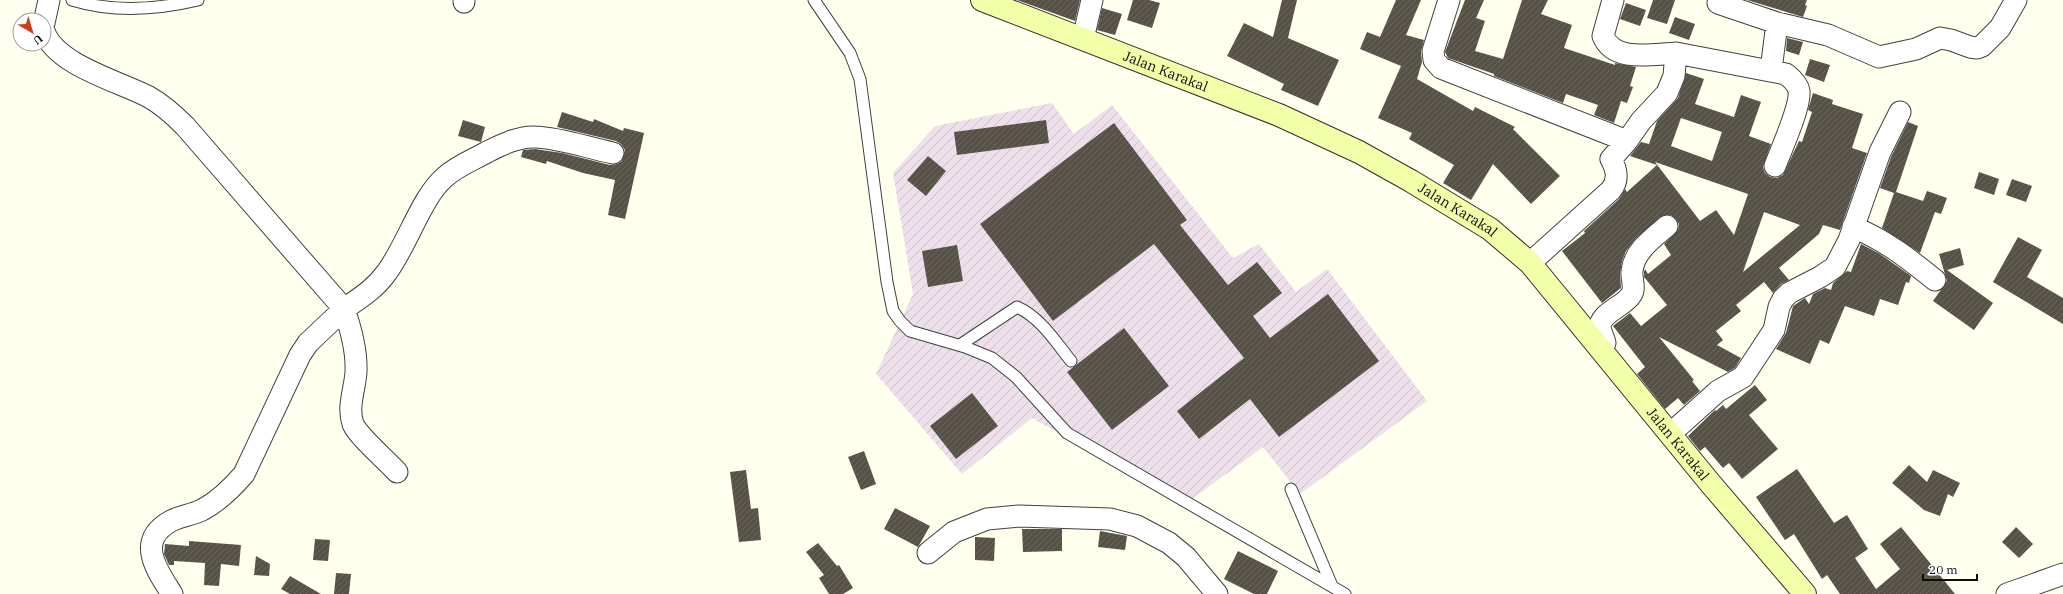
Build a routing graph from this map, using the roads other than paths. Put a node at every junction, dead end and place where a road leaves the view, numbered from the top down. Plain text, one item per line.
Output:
1 (49, 0) edge
2 (72, 0) edge
3 (198, 0) edge
4 (814, 0) edge
5 (982, 0) edge
6 (1092, 0) edge
7 (1450, 0) edge
8 (1613, 0) edge
9 (2016, 0) edge
10 (1718, 3) dead end
11 (46, 12) edge
12 (1777, 23) junction
13 (1083, 39) junction
14 (52, 44) edge
15 (1676, 53) junction
16 (1771, 70) junction
17 (1900, 112) dead end
18 (1627, 141) junction
19 (612, 153) dead end
20 (1775, 166) dead end
21 (1666, 226) dead end
22 (1853, 228) junction
23 (1530, 263) junction
24 (1935, 280) dead end
25 (344, 309) junction
26 (960, 345) junction
27 (1601, 349) junction
28 (1071, 361) dead end
29 (1670, 434) junction
30 (397, 472) dead end
31 (1291, 489) dead end
32 (928, 553) dead end
33 (2063, 574) edge
34 (1332, 586) junction
35 (172, 594) edge
36 (1217, 594) edge
37 (1345, 594) edge
38 (1805, 594) edge
39 (2007, 594) edge

1 - 11 street
2 - 3 lane
4 - 26 lane
5 - 13 main road, Jalan Karakal
6 - 13 street
7 - 18 street
8 - 15 street
9 - 12 street
10 - 12 street
12 - 16 street
13 - 23 main road, Jalan Karakal
14 - 25 street
15 - 16 street
15 - 18 street
16 - 20 street
17 - 22 street
18 - 23 street
19 - 25 street
21 - 27 street
22 - 24 street
22 - 29 street
23 - 27 main road, Jalan Karakal
25 - 30 street
25 - 35 street
26 - 28 lane
26 - 34 lane
27 - 29 main road, Jalan Karakal
29 - 38 main road, Jalan Karakal
31 - 34 lane
32 - 36 street
33 - 39 street
34 - 37 lane

